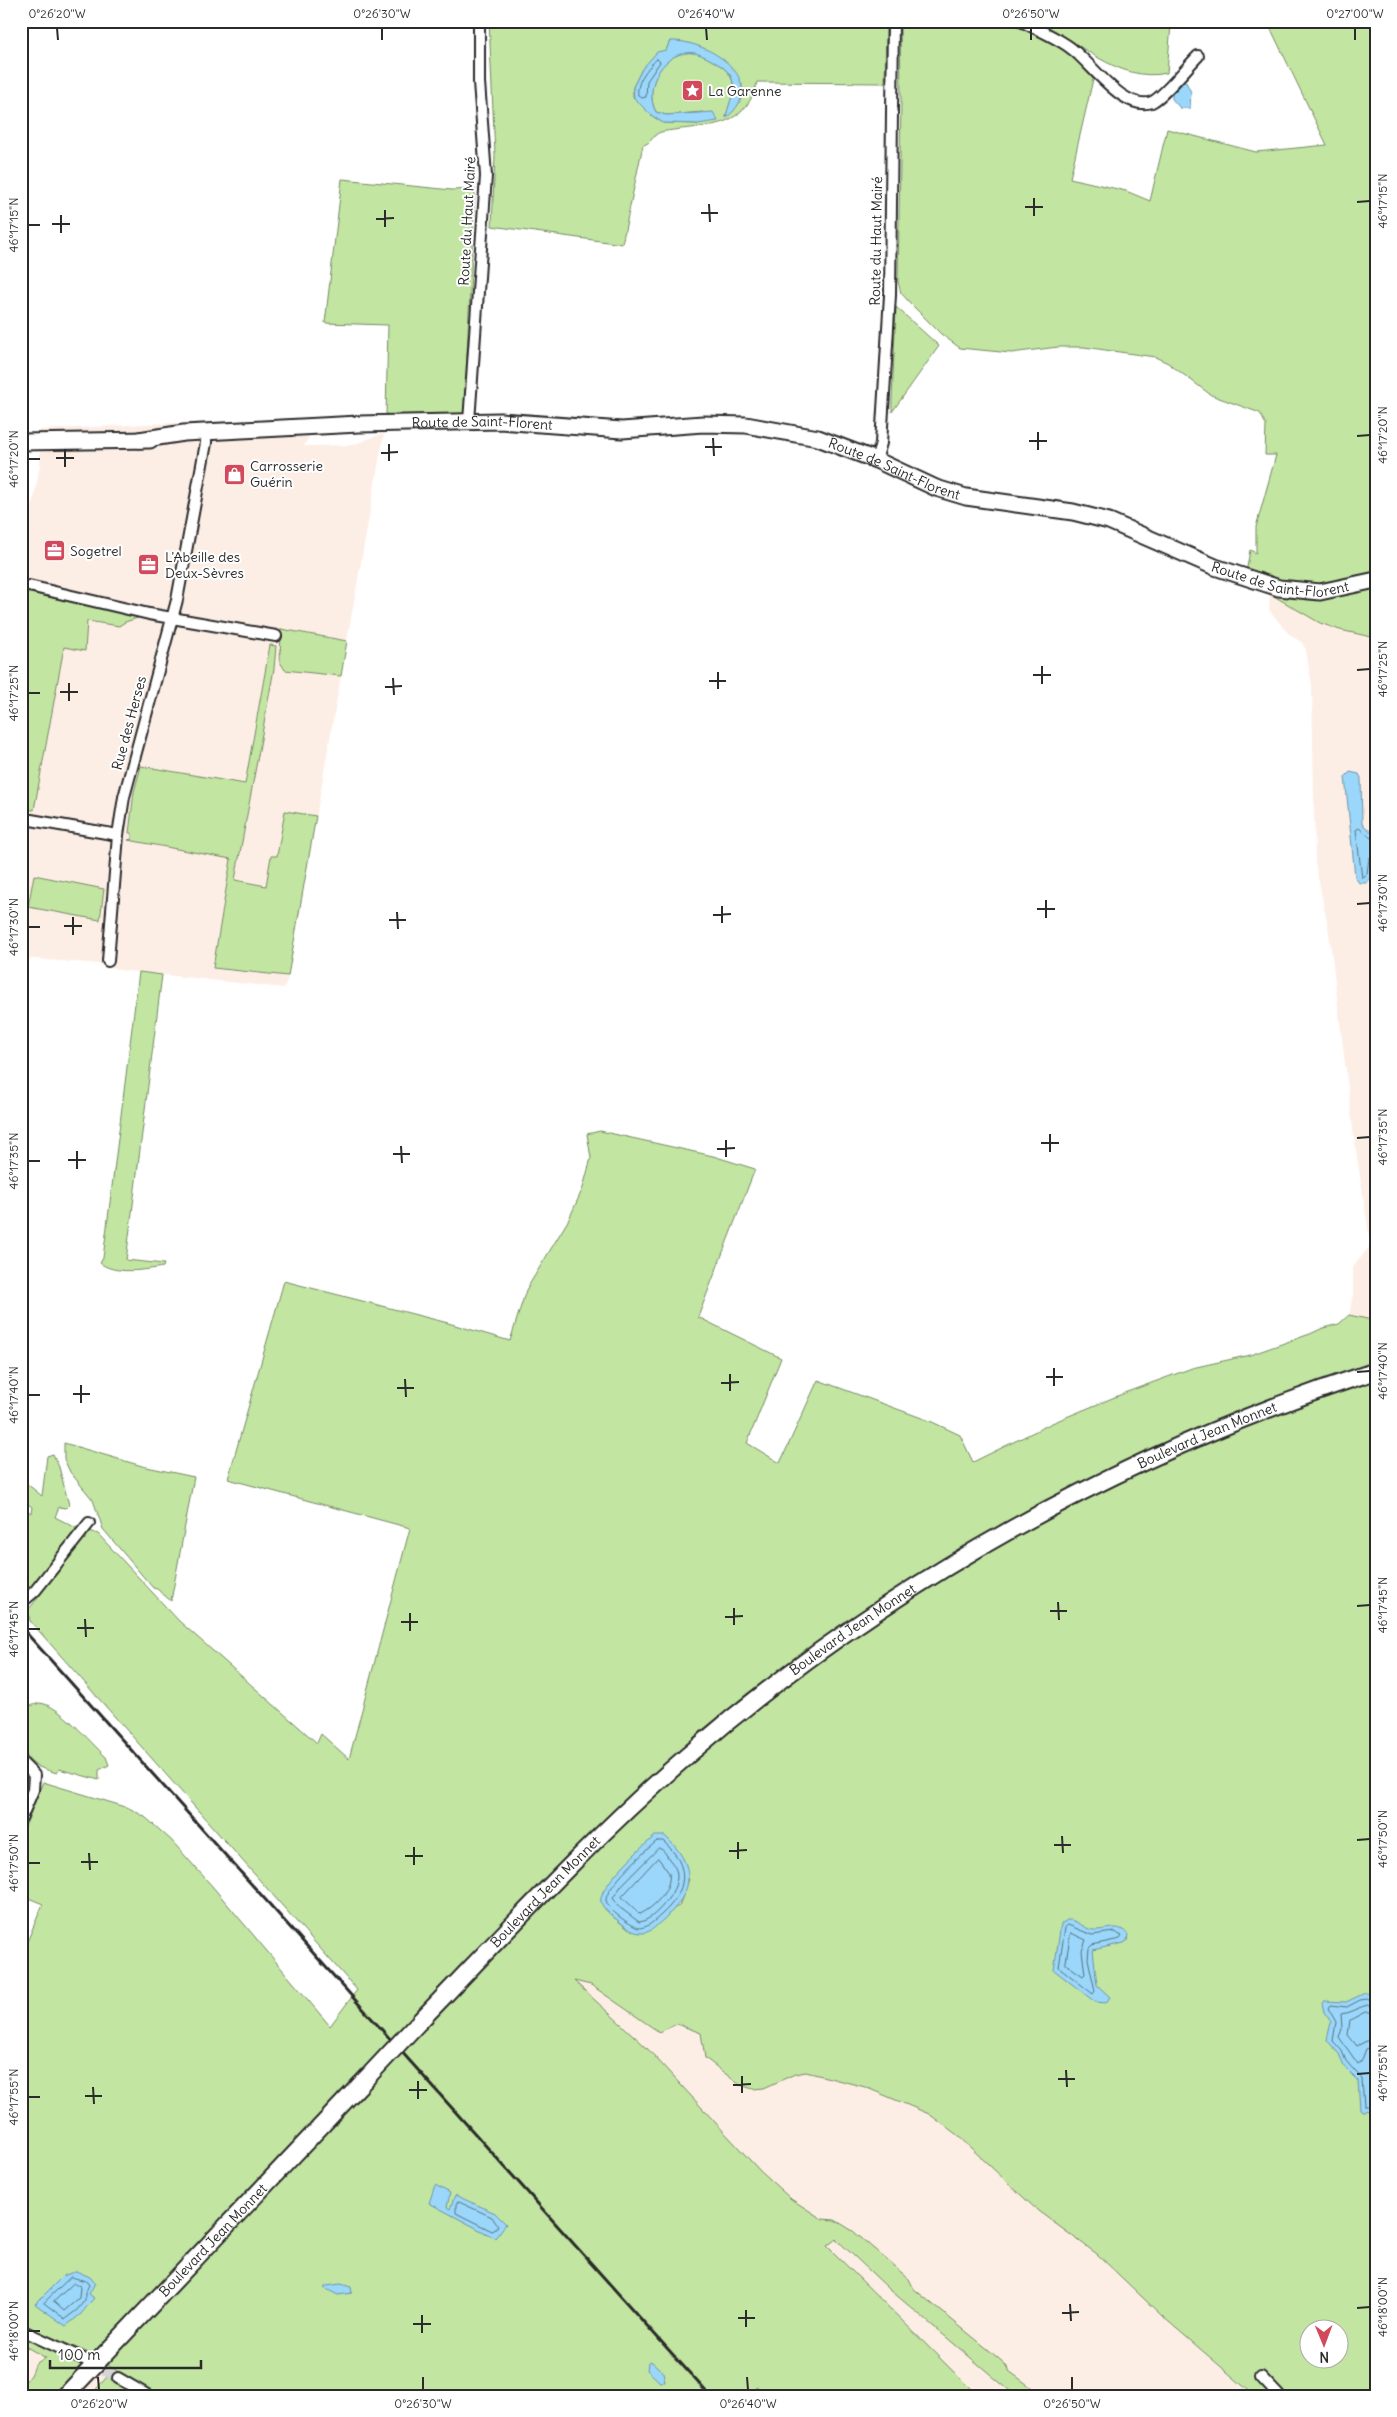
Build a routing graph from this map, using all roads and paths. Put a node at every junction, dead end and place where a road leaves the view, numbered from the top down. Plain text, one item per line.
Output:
1 (479, 21) edge
2 (893, 21) edge
3 (1021, 21) edge
4 (1198, 56) dead end
5 (469, 422) junction
6 (206, 436) junction
7 (21, 442) edge
8 (876, 460) junction
9 (1376, 580) edge
10 (29, 586) dead end
11 (171, 618) junction
12 (276, 636) dead end
13 (31, 820) dead end
14 (118, 835) junction
15 (108, 961) dead end
16 (1376, 1371) edge
17 (1376, 1378) edge
18 (89, 1522) dead end
19 (21, 1603) edge
20 (21, 1762) edge
21 (21, 1818) edge
22 (422, 2024) junction
23 (363, 2087) junction
24 (21, 2330) edge
25 (88, 2361) tunnel mouth
26 (1261, 2377) dead end
27 (118, 2378) tunnel mouth
28 (81, 2392) edge
29 (65, 2396) edge
30 (149, 2396) edge
31 (1279, 2396) edge

1 - 5 street, Route du Haut Mairé
2 - 8 street, Route du Haut Mairé
3 - 4 street
5 - 6 street, Route de Saint-Florent
5 - 8 street, Route de Saint-Florent
6 - 7 street, Route de Saint-Florent
6 - 11 street, Rue des Herses
8 - 9 street, Route de Saint-Florent
10 - 11 street
11 - 12 street
11 - 14 street, Rue des Herses
13 - 14 street
14 - 15 street, Rue des Herses
16 - 22 main road, Boulevard Jean Monnet
17 - 22 main road, Boulevard Jean Monnet
18 - 19 street
20 - 21 street
22 - 23 main road
23 - 28 main road, Boulevard Jean Monnet
23 - 29 main road, Boulevard Jean Monnet
24 - 25 street
26 - 31 street
27 - 30 street

